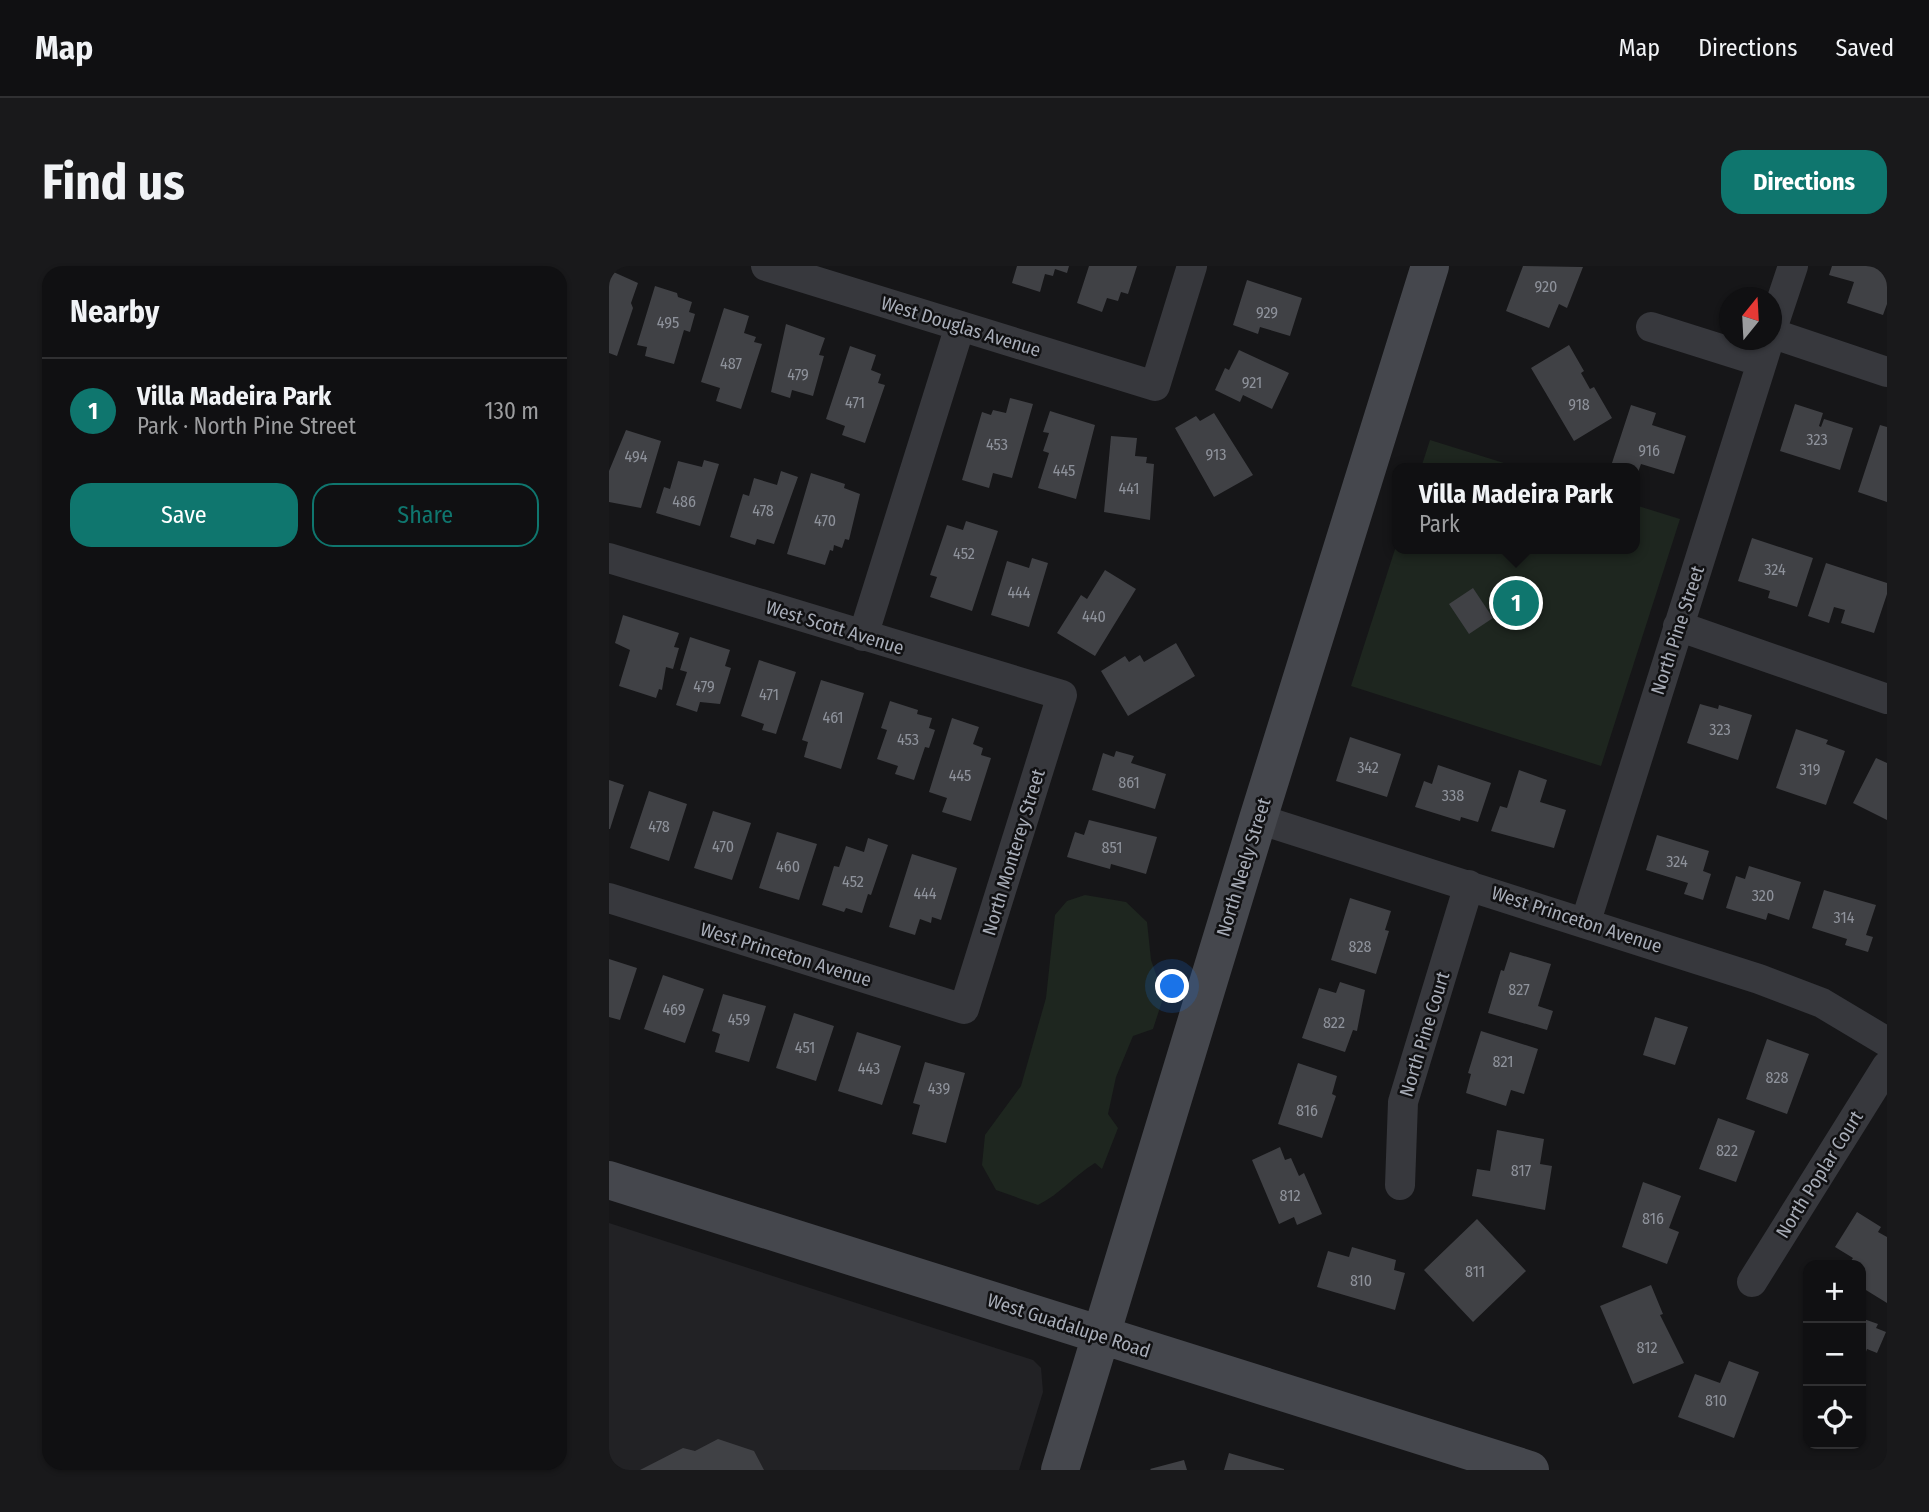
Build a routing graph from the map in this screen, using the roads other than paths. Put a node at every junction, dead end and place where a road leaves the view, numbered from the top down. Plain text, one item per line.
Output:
1 (766, 266) edge
2 (1192, 266) edge
3 (1430, 266) edge
4 (1793, 266) edge
5 (1782, 301) edge
6 (960, 326) junction
7 (1651, 327) dead end
8 (1782, 336) edge
9 (1766, 351) edge
10 (1887, 372) edge
11 (609, 558) edge
12 (1678, 626) junction
13 (863, 636) junction
14 (1062, 695) joint
15 (1887, 699) edge
16 (1258, 819) junction
17 (1469, 886) junction
18 (609, 898) edge
19 (1586, 921) junction
20 (964, 1009) joint
21 (1887, 1042) edge
22 (1887, 1066) edge
23 (609, 1180) edge
24 (1399, 1185) dead end
25 (1752, 1282) dead end
26 (1103, 1335) junction
27 (1061, 1470) edge
28 (1530, 1470) edge

1 - 6 street, West Douglas Avenue
2 - 6 street, West Douglas Avenue
3 - 16 street, North Neely Street
4 - 5 street
6 - 13 street
7 - 9 street
8 - 10 street
9 - 12 street, North Pine Street
11 - 13 street, West Scott Avenue
12 - 15 street
12 - 19 street, North Pine Street
13 - 14 street, West Scott Avenue
14 - 20 street, North Monterey Street
16 - 17 street, West Princeton Avenue
16 - 26 street, North Neely Street
17 - 19 street, West Princeton Avenue
17 - 24 street, North Pine Court
18 - 20 street, West Princeton Avenue
19 - 21 street, West Princeton Avenue
22 - 25 street, North Poplar Court
23 - 26 street, West Guadalupe Road
26 - 27 street, North Neely Street
26 - 28 street, West Guadalupe Road

